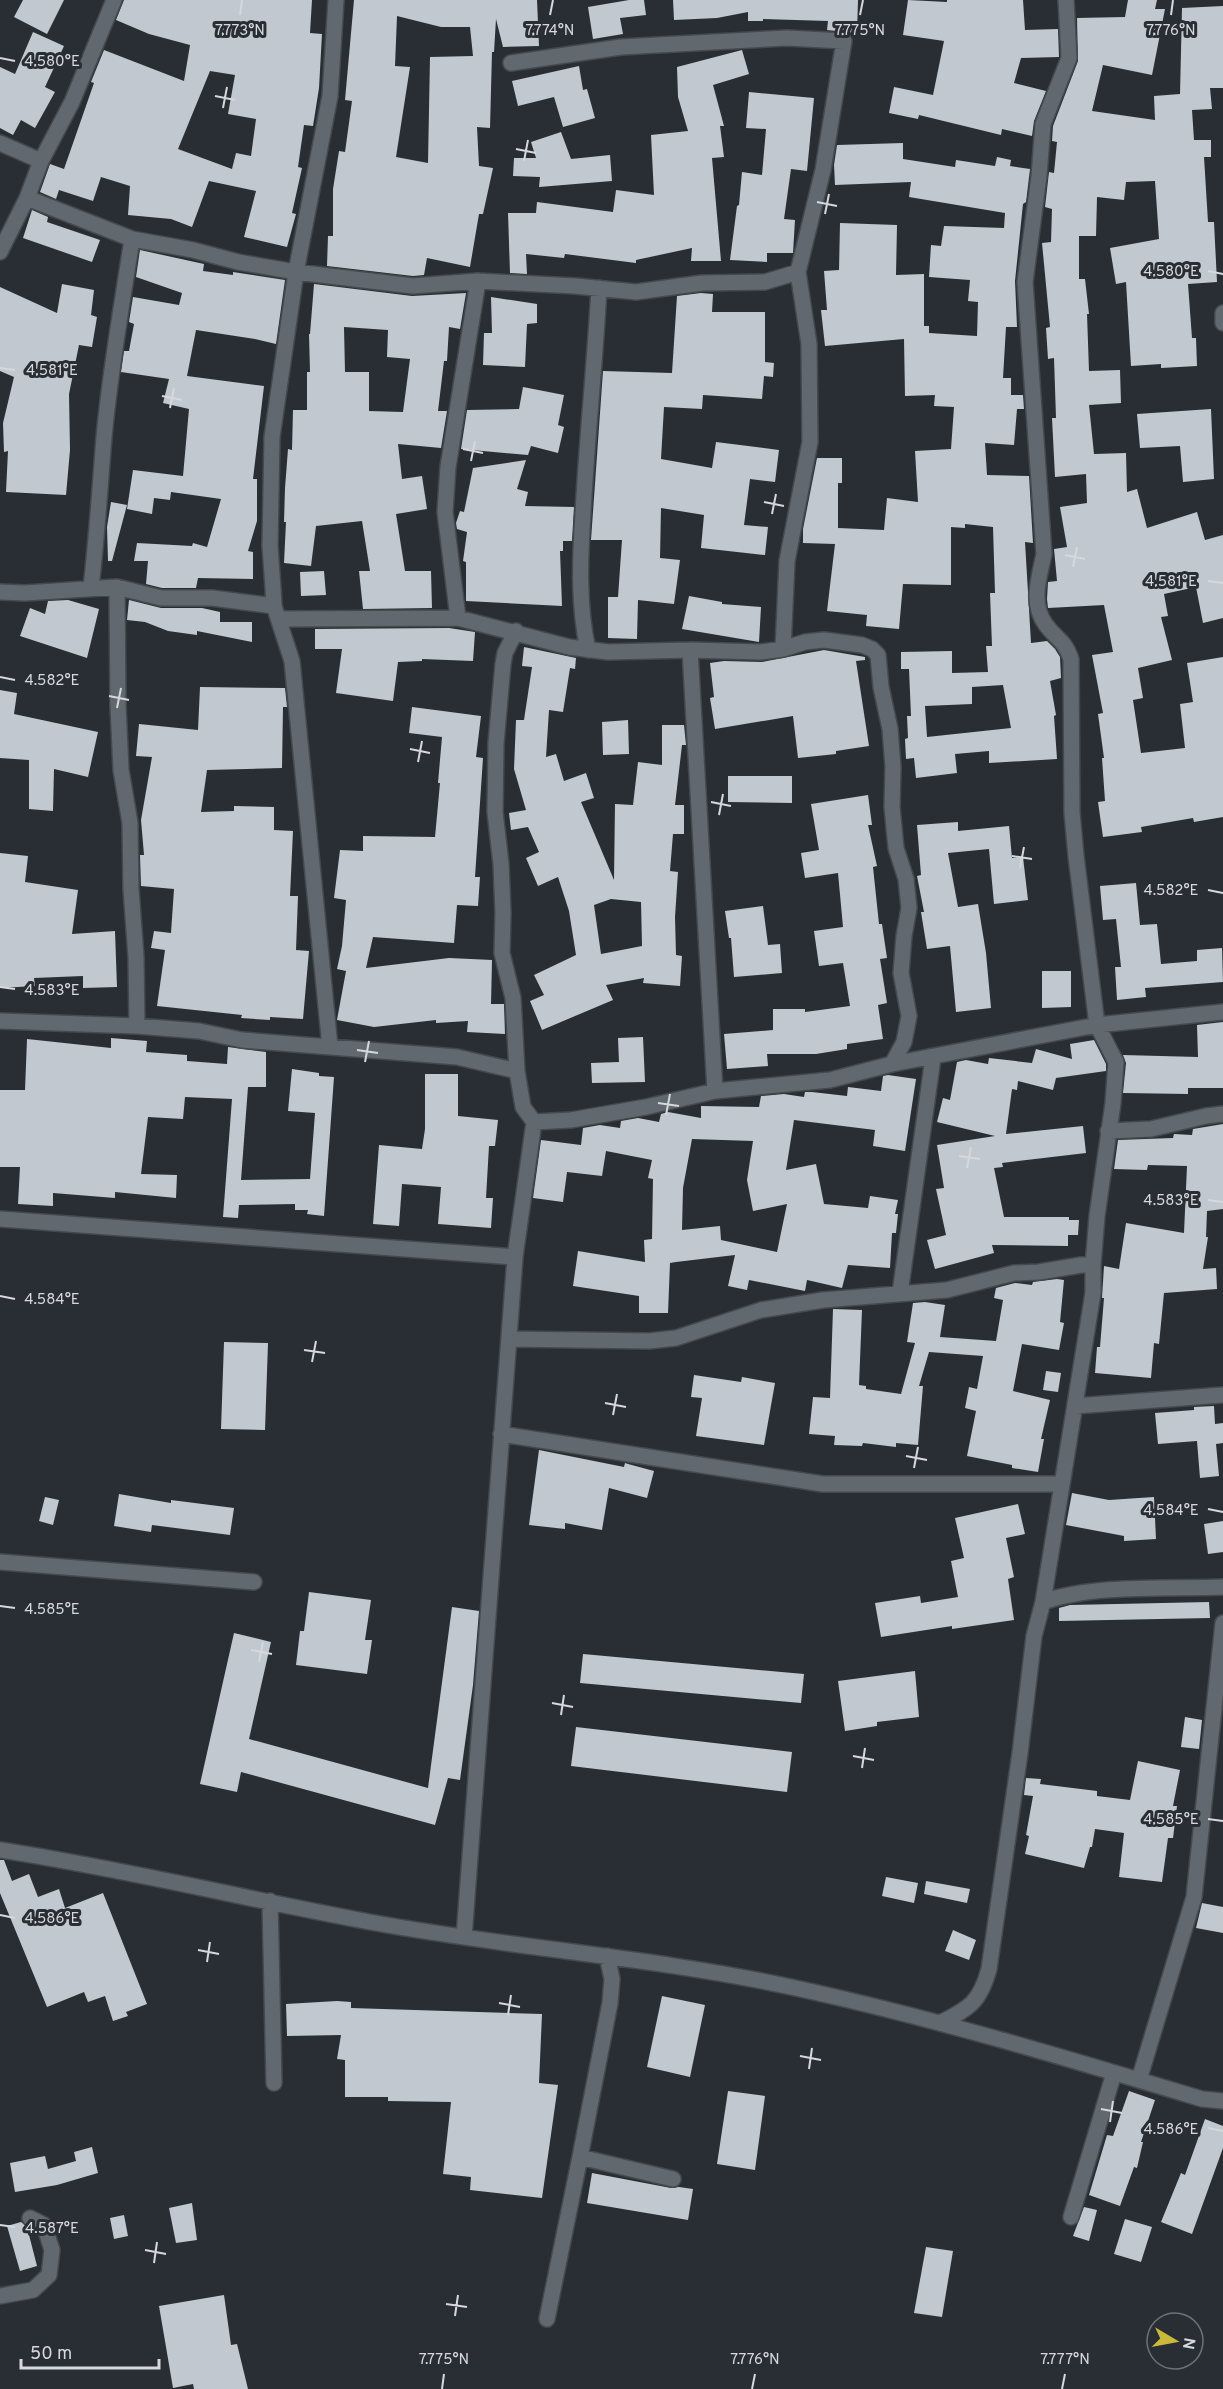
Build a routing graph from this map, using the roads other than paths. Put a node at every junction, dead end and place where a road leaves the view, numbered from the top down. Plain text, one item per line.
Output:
1 (114, 0) edge
2 (336, 0) edge
3 (1066, 0) edge
4 (511, 63) dead end
5 (0, 143) edge
6 (41, 161) junction
7 (27, 198) junction
8 (132, 239) junction
9 (0, 252) edge
10 (798, 272) junction
11 (296, 273) junction
12 (478, 281) junction
13 (600, 288) junction
14 (1223, 313) edge
15 (1223, 323) edge
16 (91, 587) junction
17 (117, 587) junction
18 (0, 592) edge
19 (277, 612) junction
20 (458, 618) junction
21 (582, 622) junction
22 (516, 631) junction
23 (569, 646) junction
24 (783, 649) junction
25 (588, 650) junction
26 (690, 650) junction
27 (1223, 1012) edge
28 (0, 1021) edge
29 (1097, 1025) junction
30 (137, 1026) junction
31 (330, 1047) junction
32 (933, 1058) junction
33 (892, 1064) junction
34 (517, 1071) junction
35 (715, 1091) junction
36 (1223, 1114) edge
37 (534, 1122) junction
38 (1108, 1131) junction
39 (0, 1219) edge
40 (515, 1257) junction
41 (1093, 1265) junction
42 (900, 1293) junction
43 (509, 1339) junction
44 (1223, 1395) edge
45 (1075, 1406) junction
46 (501, 1434) junction
47 (1062, 1484) junction
48 (0, 1562) edge
49 (254, 1582) dead end
50 (1223, 1587) edge
51 (1043, 1602) junction
52 (1223, 1623) edge
53 (0, 1850) edge
54 (270, 1901) junction
55 (464, 1937) junction
56 (607, 1956) junction
57 (940, 2023) junction
58 (1113, 2073) junction
59 (1139, 2080) junction
60 (274, 2084) dead end
61 (1223, 2101) edge
62 (580, 2157) junction
63 (673, 2180) dead end
64 (1071, 2217) dead end
65 (30, 2218) dead end
66 (0, 2296) edge
67 (547, 2319) dead end

1 - 6 street
2 - 11 street
3 - 29 street
4 - 10 street
5 - 6 street
6 - 7 street
7 - 8 street
7 - 9 street
8 - 11 street
8 - 16 street
10 - 13 street
10 - 24 street
11 - 12 street
11 - 19 street
12 - 13 street
12 - 20 street
13 - 21 street
14 - 15 street
16 - 17 street
16 - 18 street
17 - 19 street
17 - 30 street
19 - 20 street
19 - 31 street
20 - 22 street
21 - 23 street
21 - 25 street
22 - 23 street
22 - 34 street
23 - 25 street
24 - 26 street
24 - 33 street
25 - 26 street
26 - 35 street
27 - 29 street
28 - 30 street
29 - 32 street
29 - 38 street
30 - 31 street
31 - 34 street
32 - 33 street
32 - 42 street
33 - 35 street
34 - 37 street
35 - 37 street
36 - 38 street
37 - 40 street
38 - 41 street
39 - 40 street
40 - 43 street
41 - 42 street
41 - 45 street
42 - 43 street
43 - 46 street
44 - 45 street
45 - 47 street
46 - 47 street
46 - 55 street
47 - 51 street
48 - 49 street
50 - 51 street
51 - 57 street
52 - 59 street
53 - 54 street
54 - 55 street
54 - 60 street
55 - 56 street
56 - 57 street
56 - 62 street
57 - 58 street
58 - 59 street
58 - 64 street
59 - 61 street
62 - 63 street
62 - 67 street
65 - 66 street

